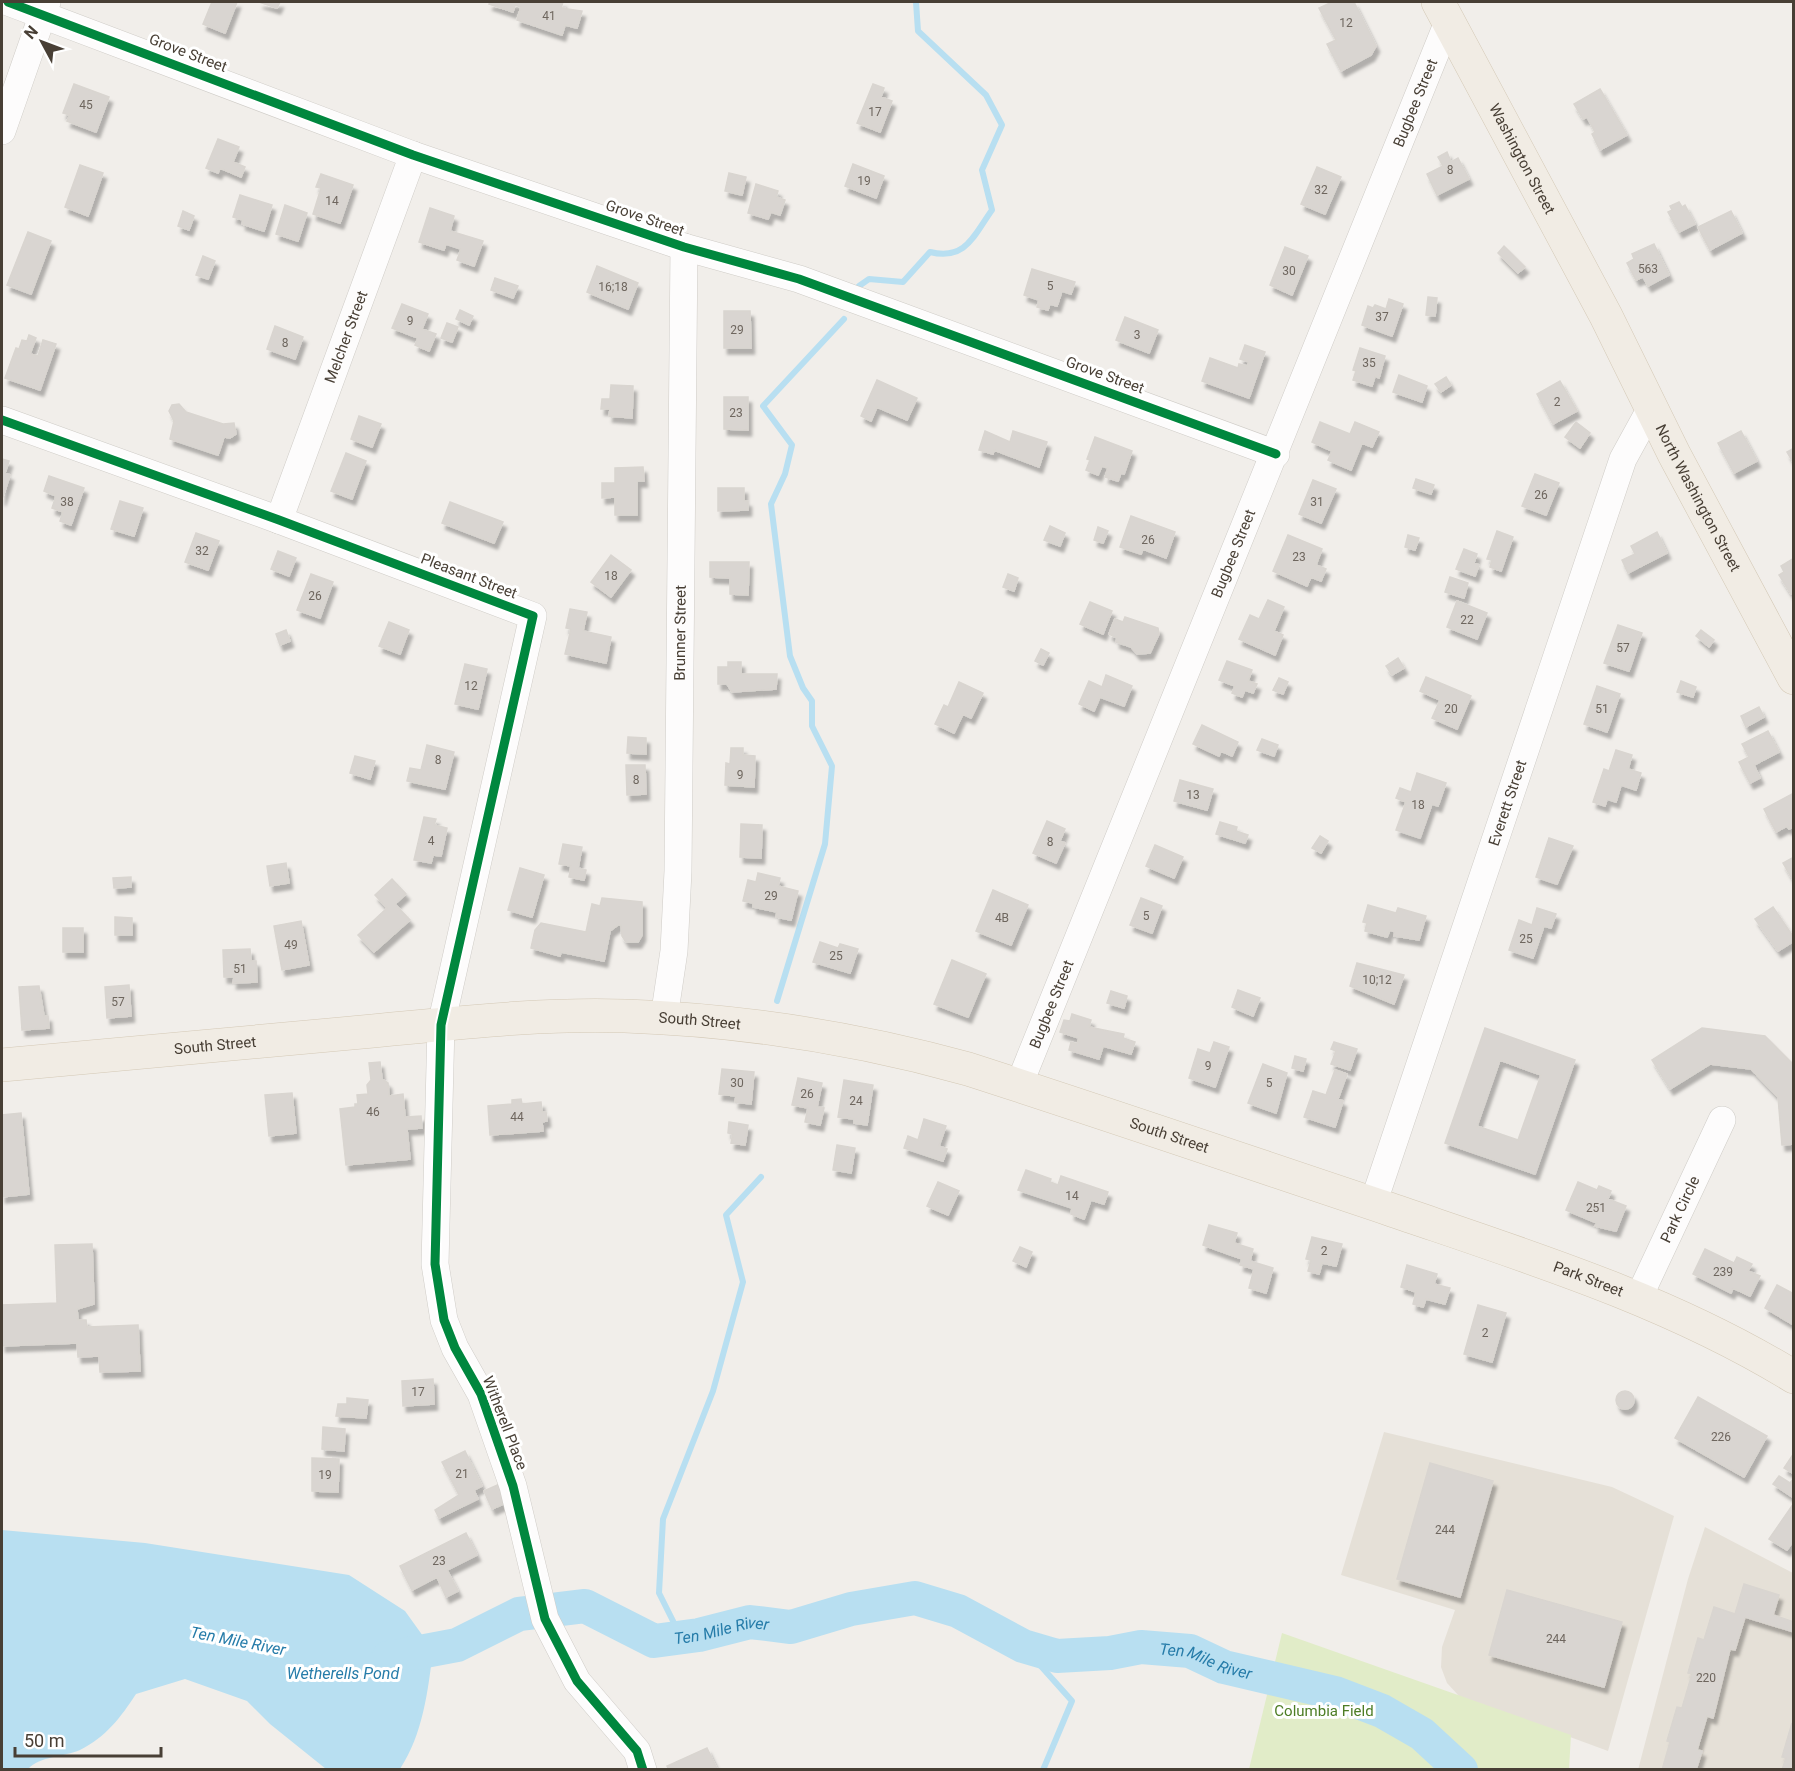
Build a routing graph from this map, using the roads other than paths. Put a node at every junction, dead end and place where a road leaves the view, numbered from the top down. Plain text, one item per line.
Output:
1 (8, 2) edge
2 (44, 8) edge
3 (1443, 12) edge
4 (2, 131) edge
5 (413, 155) junction
6 (684, 247) junction
7 (1606, 316) joint
8 (1651, 408) junction
9 (2, 420) edge
10 (1276, 454) junction
11 (279, 520) junction
12 (1792, 672) edge
13 (664, 1018) junction
14 (441, 1024) junction
15 (2, 1065) edge
16 (1019, 1085) junction
17 (1722, 1120) dead end
18 (1373, 1204) junction
19 (1638, 1299) junction
20 (1794, 1377) edge
21 (643, 1770) edge

1 - 2 street, Grove Street
2 - 4 street
2 - 5 street, Grove Street
3 - 7 main road, Washington Street
3 - 10 street, Bugbee Street
5 - 6 street, Grove Street
5 - 11 street, Melcher Street
6 - 10 street, Grove Street
6 - 13 street, Brunner Street
7 - 8 main road, North Washington Street
8 - 12 main road, North Washington Street
8 - 18 street, Everett Street
9 - 11 street, Pleasant Street
10 - 16 street, Bugbee Street
11 - 14 street, Pleasant Street
13 - 14 main road, South Street
13 - 16 main road, South Street
14 - 15 main road, South Street
14 - 21 street, Witherell Place
16 - 18 main road, South Street
17 - 19 street, Park Circle
18 - 19 main road, Park Street
19 - 20 main road, Park Street

